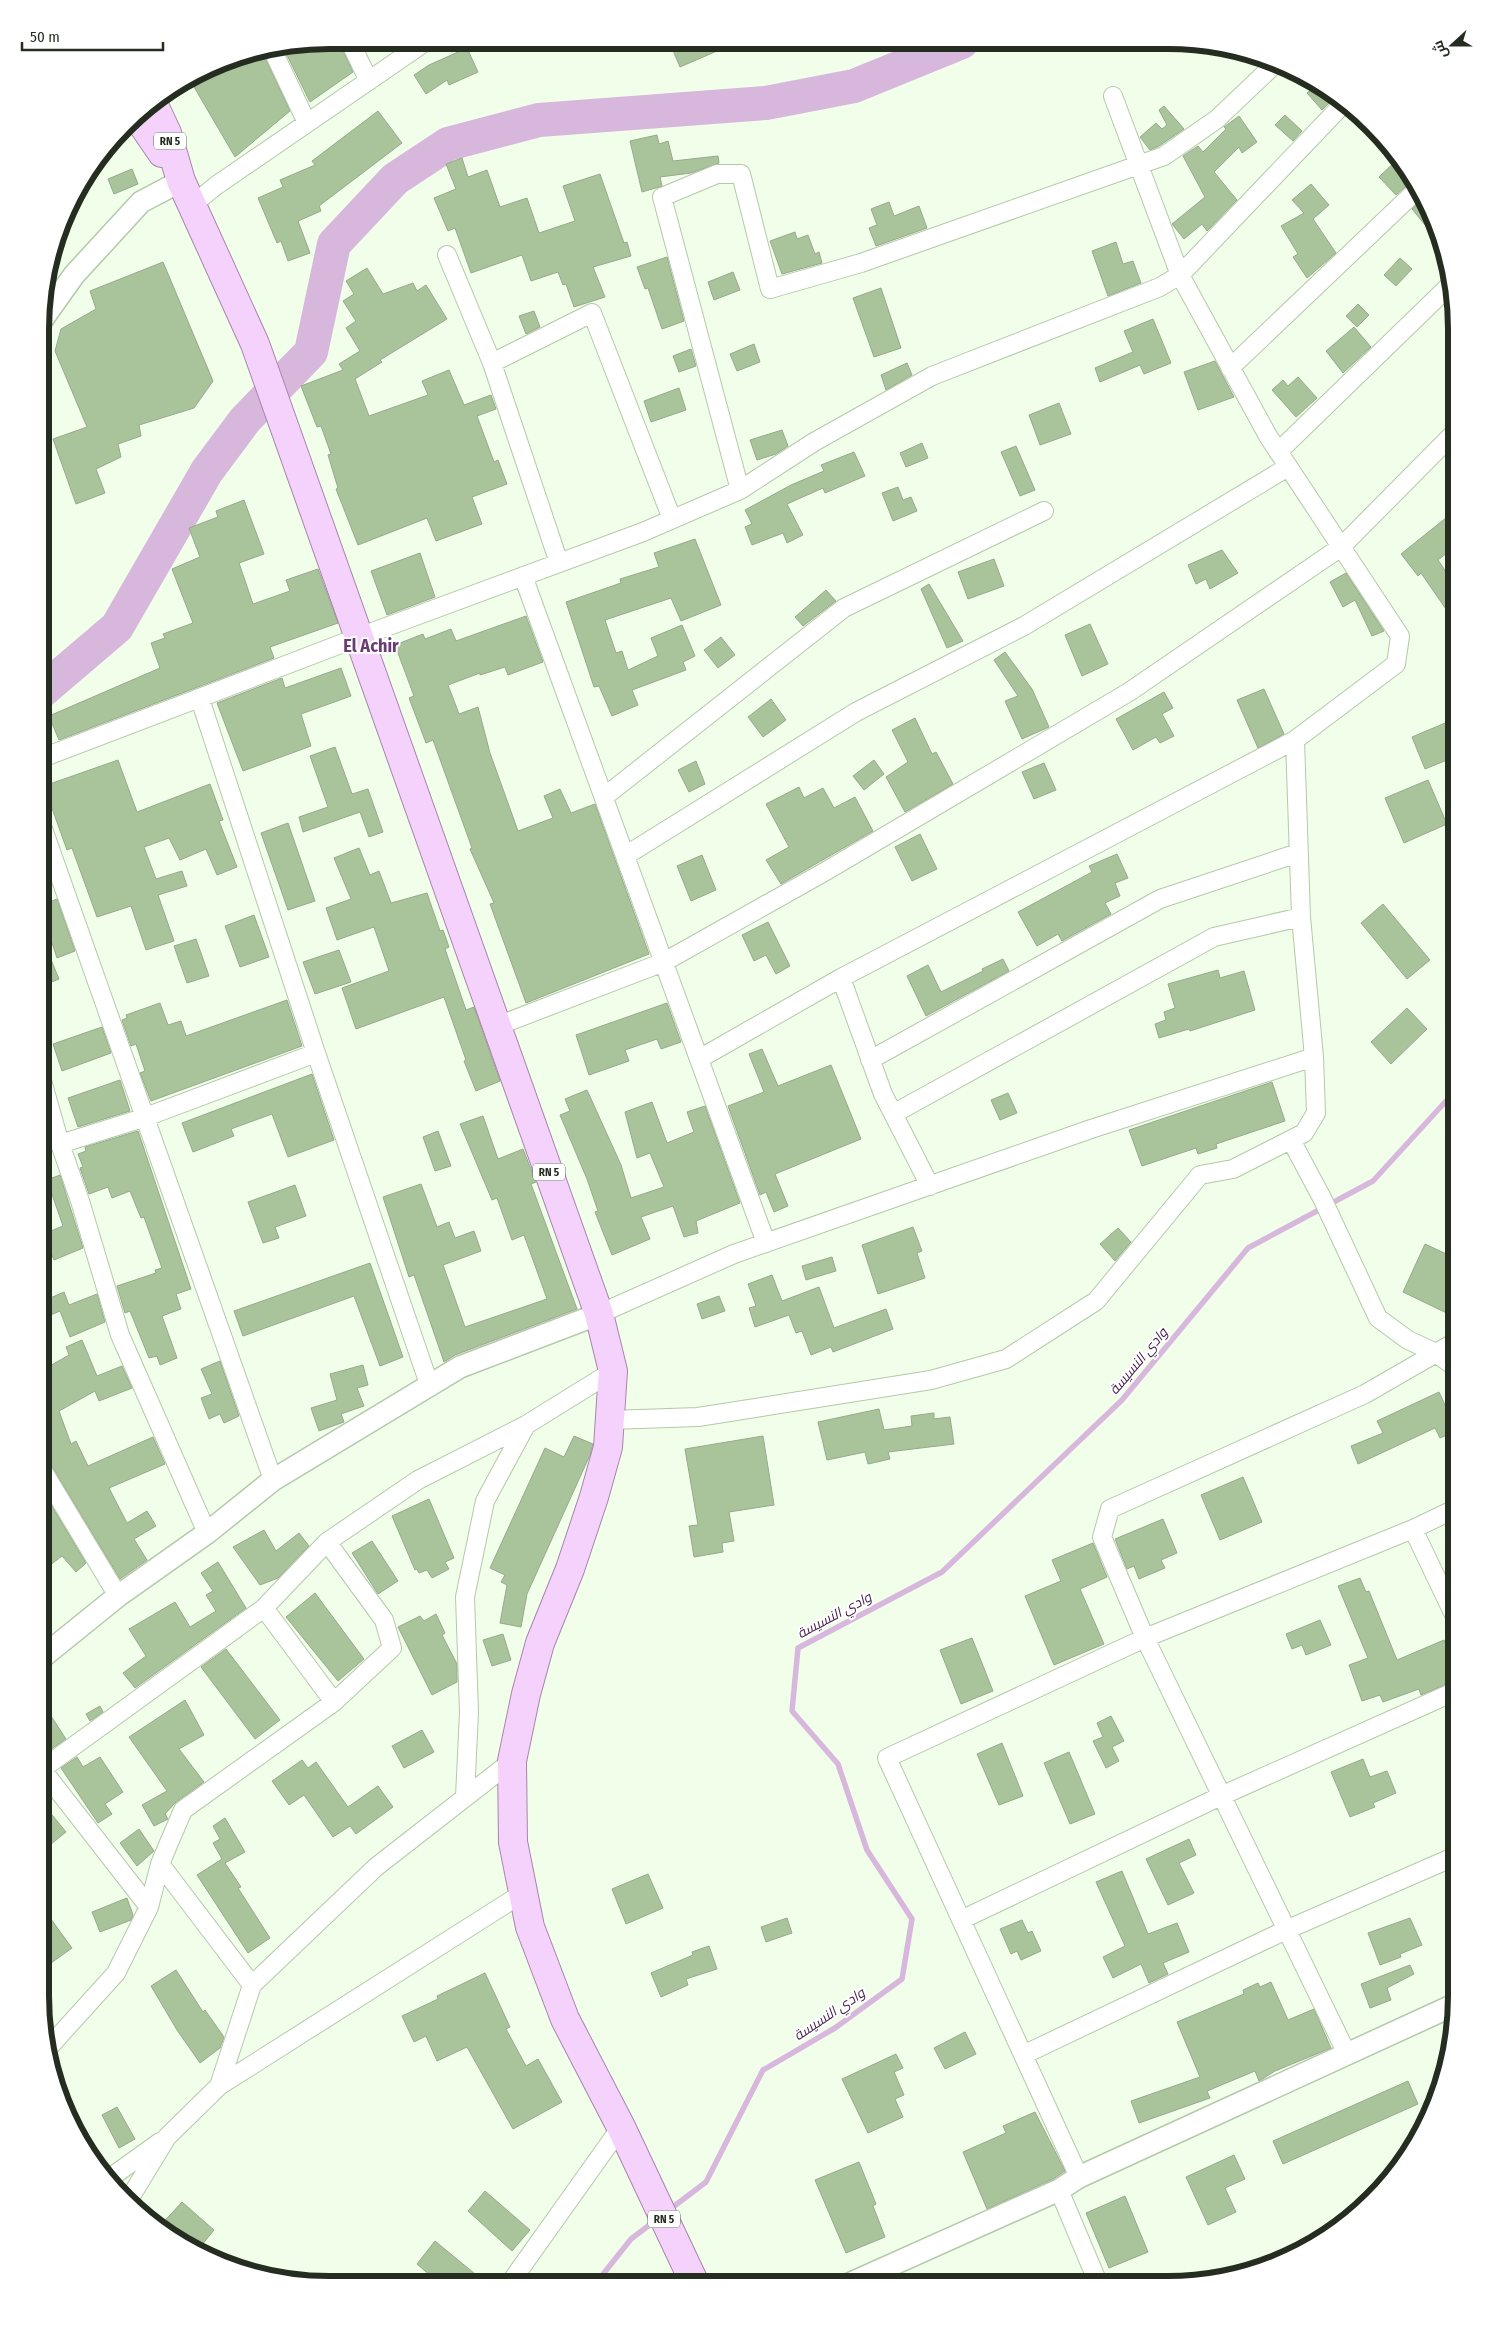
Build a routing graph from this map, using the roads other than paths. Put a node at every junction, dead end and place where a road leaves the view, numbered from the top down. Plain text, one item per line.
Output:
1 (353, 49) edge
2 (415, 49) edge
3 (274, 54) edge
4 (1270, 68) edge
5 (368, 81) junction
6 (1113, 96) dead end
7 (1340, 108) edge
8 (156, 109) edge
9 (140, 122) edge
10 (307, 123) junction
11 (1139, 166) junction
12 (181, 181) junction
13 (1413, 194) edge
14 (192, 205) junction
15 (447, 254) dead end
16 (1180, 275) junction
17 (1445, 289) edge
18 (49, 310) edge
19 (492, 363) junction
20 (1230, 368) junction
21 (1448, 439) edge
22 (1278, 452) junction
23 (1288, 467) junction
24 (740, 490) junction
25 (1044, 511) dead end
26 (672, 519) junction
27 (1341, 547) junction
28 (559, 563) junction
29 (523, 576) junction
30 (359, 637) junction
31 (200, 699) junction
32 (1294, 740) junction
33 (49, 755) edge
34 (604, 797) junction
35 (49, 846) edge
36 (1298, 854) junction
37 (625, 856) junction
38 (1301, 917) junction
39 (664, 962) junction
40 (841, 978) junction
41 (497, 1026) junction
42 (316, 1053) junction
43 (1314, 1057) junction
44 (699, 1059) junction
45 (870, 1060) junction
46 (49, 1105) edge
47 (893, 1114) junction
48 (143, 1118) junction
49 (1291, 1140) junction
50 (60, 1144) junction
51 (930, 1186) junction
52 (766, 1243) junction
53 (600, 1314) junction
54 (1448, 1345) edge
55 (1434, 1352) junction
56 (1448, 1362) edge
57 (613, 1371) junction
58 (430, 1387) junction
59 (610, 1420) junction
60 (526, 1425) junction
61 (273, 1480) junction
62 (49, 1481) edge
63 (1448, 1512) edge
64 (1413, 1529) junction
65 (207, 1533) junction
66 (327, 1542) junction
67 (118, 1596) junction
68 (1448, 1604) edge
69 (264, 1608) junction
70 (1145, 1638) junction
71 (49, 1652) edge
72 (1448, 1695) edge
73 (334, 1702) junction
74 (512, 1761) junction
75 (49, 1762) edge
76 (49, 1778) edge
77 (465, 1796) junction
78 (1221, 1796) junction
79 (1448, 1859) edge
80 (160, 1864) junction
81 (523, 1893) junction
82 (149, 1907) junction
83 (961, 1920) junction
84 (1286, 1930) junction
85 (252, 1985) junction
86 (1448, 2008) edge
87 (53, 2043) edge
88 (1347, 2054) junction
89 (1023, 2055) junction
90 (219, 2086) junction
91 (621, 2127) junction
92 (167, 2137) junction
93 (114, 2175) edge
94 (1079, 2177) junction
95 (1058, 2190) junction
96 (131, 2194) edge
97 (689, 2272) edge
98 (515, 2276) edge
99 (867, 2276) edge
100 (1095, 2276) edge

1 - 5 street
2 - 5 street
3 - 10 street
4 - 11 street
5 - 10 street
6 - 11 street
7 - 16 street
8 - 12 main road, RN 5
9 - 12 main road, RN 5
10 - 14 street
11 - 16 street
11 - 24 street
12 - 14 main road, RN 5
12 - 18 street
13 - 20 street
14 - 30 main road, RN 5
15 - 19 street
16 - 20 street
16 - 24 street
17 - 22 street
19 - 26 street
19 - 28 street
20 - 22 street
21 - 27 street
22 - 23 street
23 - 27 street
23 - 37 street
24 - 26 street
25 - 34 street
26 - 28 street
27 - 32 street
27 - 39 street
28 - 29 street
29 - 30 street
29 - 34 street
30 - 31 street
30 - 41 main road, RN 5
31 - 33 street
31 - 42 street
32 - 36 street
32 - 40 street
34 - 37 street
35 - 48 street
36 - 38 street
36 - 45 street
37 - 39 street
38 - 43 street
38 - 47 street
39 - 41 street
39 - 44 street
40 - 44 street
40 - 45 street
41 - 53 main road, RN 5
42 - 48 street
42 - 58 street
43 - 49 street
43 - 51 street
44 - 52 street
45 - 47 street
46 - 50 street
47 - 51 street
48 - 50 street
48 - 61 street
49 - 55 street
49 - 59 street
50 - 65 street
51 - 52 street
52 - 53 street
53 - 57 main road, RN 5
53 - 58 street
54 - 55 street
55 - 56 street
55 - 70 street
57 - 59 main road, RN 5
57 - 60 street
58 - 61 street
59 - 74 main road, RN 5
60 - 66 street
60 - 77 street
61 - 65 street
62 - 67 street
63 - 64 street
64 - 68 street
64 - 70 street
65 - 67 street
66 - 69 street
66 - 73 street
67 - 71 street
69 - 73 street
69 - 75 street
70 - 78 street
70 - 83 street
72 - 78 street
73 - 80 street
74 - 77 street
74 - 81 main road, RN 5
76 - 82 street
77 - 85 street
78 - 83 street
78 - 84 street
79 - 84 street
80 - 82 street
80 - 85 street
81 - 90 street
81 - 91 main road, RN 5
82 - 87 street
83 - 89 street
84 - 88 street
84 - 89 street
85 - 90 street
86 - 88 street
88 - 94 street
89 - 94 street
90 - 92 street
91 - 97 main road, RN 5
91 - 98 street
92 - 93 street
92 - 96 street
94 - 95 street
95 - 99 street
95 - 100 street

